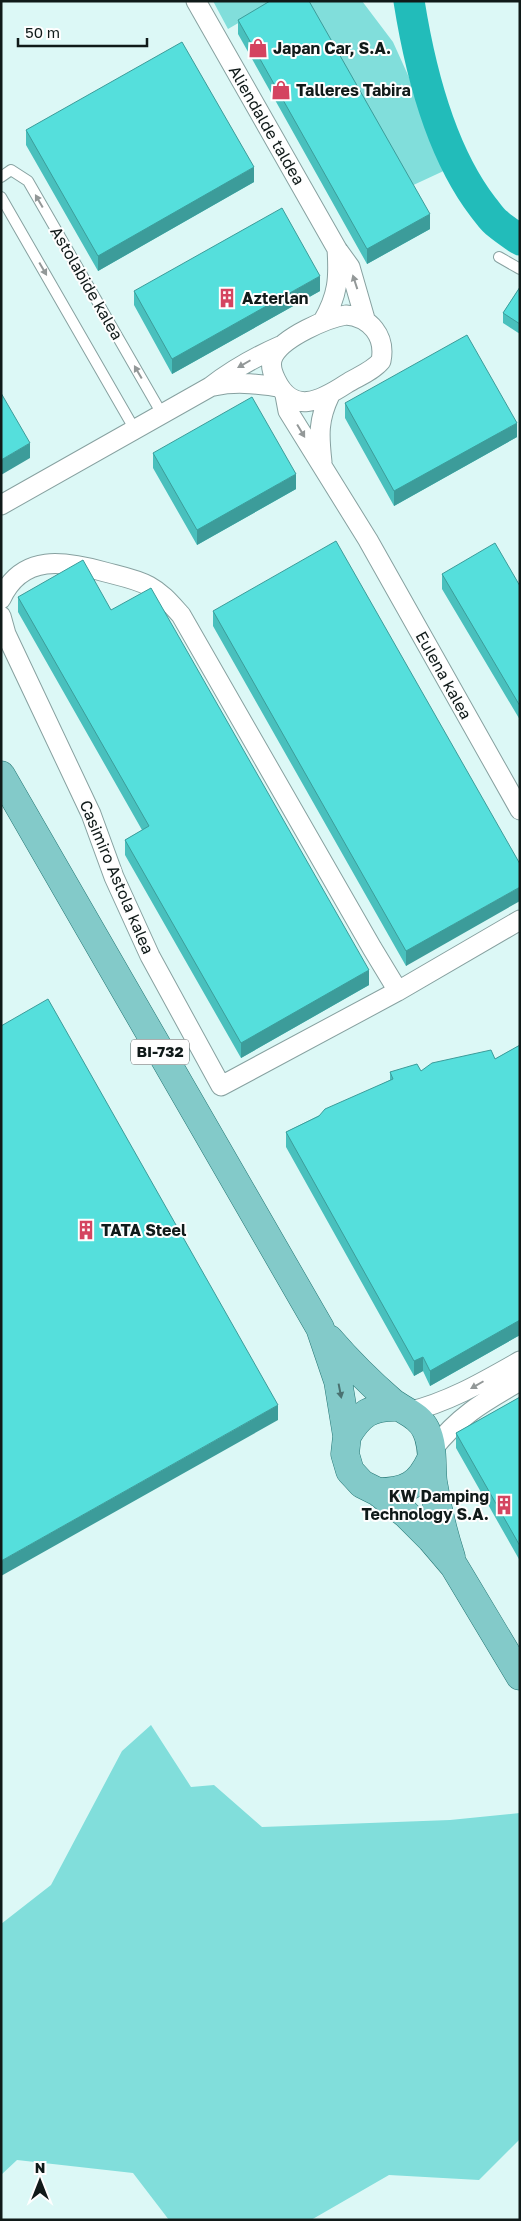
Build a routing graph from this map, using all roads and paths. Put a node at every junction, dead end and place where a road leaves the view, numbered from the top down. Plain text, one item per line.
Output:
1 (196, 1) edge
2 (1, 177) edge
3 (1, 197) edge
4 (337, 249) junction
5 (499, 257) dead end
6 (520, 269) edge
7 (365, 319) junction
8 (323, 322) junction
9 (280, 346) junction
10 (210, 387) junction
11 (282, 391) junction
12 (330, 395) junction
13 (162, 414) junction
14 (135, 430) junction
15 (322, 466) junction
16 (1, 505) edge
17 (1, 599) edge
18 (1, 616) edge
19 (1, 775) edge
20 (520, 810) edge
21 (520, 920) edge
22 (398, 991) junction
23 (320, 1328) junction
24 (520, 1361) edge
25 (520, 1381) edge
26 (403, 1409) junction
27 (347, 1436) junction
28 (431, 1455) junction
29 (378, 1492) junction
30 (454, 1566) junction
31 (520, 1676) edge

1 - 4 street, Aliendalde taldea
13 -> 2 lane, Astolabide kalea
3 -> 14 lane, Astolabide kalea
7 -> 4 street, Aliendalde taldea
4 - 8 street, Aliendalde taldea
5 - 6 lane
7 - 8 street, Aliendalde taldea
7 - 12 street, Aliendalde taldea
8 - 9 street, Aliendalde taldea
9 -> 10 street, Aliendalde taldea
9 - 11 street
10 - 11 street, Aliendalde taldea
10 - 13 street, Aliendalde taldea
11 - 12 street, Aliendalde taldea
11 -> 15 street
12 - 15 street
13 - 14 street, Aliendalde taldea
14 - 16 street, Aliendalde taldea
15 - 20 street, Eulena kalea
17 - 22 street
18 - 22 street, Casimiro Astola kalea
19 - 23 main road, BI-732
21 - 22 street, Casimiro Astola kalea
23 - 26 main road, BI-732
23 -> 27 main road, BI-732
24 -> 26 street
25 - 28 street
26 - 27 main road
26 - 28 main road, BI-732
27 - 29 main road, BI-732
28 - 29 main road
28 - 30 main road, BI-732
29 - 30 main road, BI-732
30 - 31 main road, BI-732

